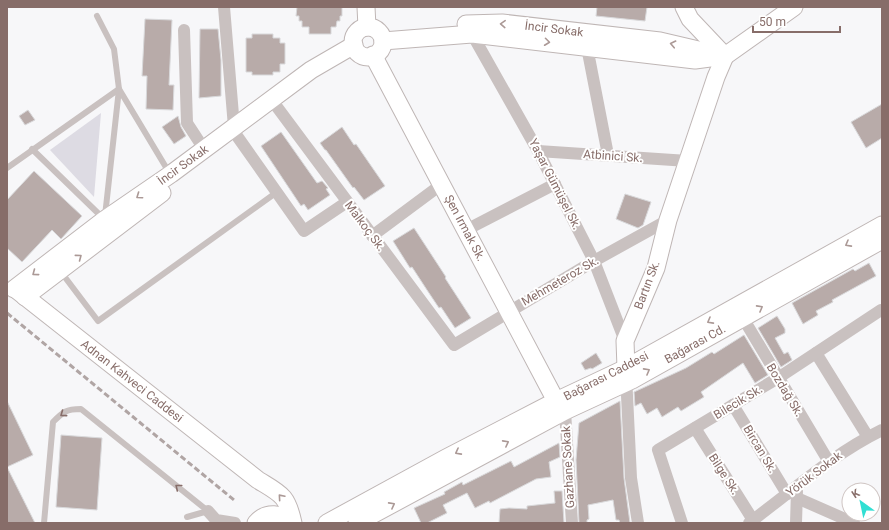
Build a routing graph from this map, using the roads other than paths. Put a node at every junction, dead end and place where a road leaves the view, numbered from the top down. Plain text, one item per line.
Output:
1 (224, 7) edge
2 (366, 7) edge
3 (684, 7) edge
4 (794, 7) edge
5 (97, 16) dead end
6 (367, 27) junction
7 (184, 30) dead end
8 (472, 34) junction
9 (382, 38) junction
10 (355, 47) junction
11 (587, 47) junction
12 (373, 55) junction
13 (725, 56) junction
14 (119, 89) junction
15 (277, 107) junction
16 (236, 132) junction
17 (32, 149) junction
18 (204, 149) junction
19 (538, 151) junction
20 (608, 155) junction
21 (688, 161) junction
22 (7, 168) edge
23 (171, 174) junction
24 (442, 184) junction
25 (555, 184) junction
26 (277, 192) junction
27 (347, 202) junction
28 (104, 220) junction
29 (668, 220) junction
30 (882, 225) edge
31 (466, 230) junction
32 (372, 236) junction
33 (882, 240) edge
34 (594, 261) junction
35 (60, 271) junction
36 (16, 289) edge
37 (881, 310) dead end
38 (509, 311) junction
39 (743, 318) junction
40 (625, 341) junction
41 (454, 345) joint
42 (816, 353) junction
43 (626, 375) junction
44 (778, 378) junction
45 (734, 405) junction
46 (560, 406) junction
47 (695, 428) junction
48 (882, 430) edge
49 (868, 437) junction
50 (829, 462) junction
51 (258, 480) junction
52 (794, 493) junction
53 (187, 517) dead end
54 (207, 517) edge
55 (260, 519) edge
56 (751, 521) edge
57 (44, 523) edge
58 (235, 523) edge
59 (293, 523) edge
60 (327, 523) edge
61 (357, 523) edge
62 (572, 523) edge
63 (638, 523) edge
64 (682, 523) edge
65 (796, 523) edge
66 (854, 523) edge

1 - 16 street
2 - 6 main road
3 - 13 main road
4 - 13 main road, İncir Sokak
5 - 14 lane
6 - 9 main road
6 - 10 main road, İncir Sokak
7 - 18 street
8 - 9 main road, İncir Sokak
8 -> 11 main road, İncir Sokak
8 - 19 street, Yaşar Gümüşel Sk.
9 - 12 main road
13 -> 9 main road, İncir Sokak
10 - 12 main road
10 - 15 main road, İncir Sokak
10 - 16 main road, İncir Sokak
11 - 13 main road, İncir Sokak
11 - 20 street
12 - 24 main road, Şen Irmak Sk.
13 - 21 main road, Bartın Sk.
14 - 17 lane
14 - 23 lane
14 - 28 lane
15 - 16 main road, İncir Sokak
15 - 27 street, Malkoç Sk.
16 - 18 main road, İncir Sokak
16 - 26 street
35 -> 16 main road, İncir Sokak
17 - 22 lane
17 - 28 lane
18 - 23 main road, İncir Sokak
19 - 20 street, Atbinici Sk.
19 - 25 street, Yaşar Gümüşel Sk.
20 - 21 street, Atbinici Sk.
21 - 29 main road, Bartın Sk.
23 -> 28 main road, İncir Sokak
24 - 31 main road, Şen Irmak Sk.
24 - 32 street
25 - 31 street
25 - 34 street, Yaşar Gümüşel Sk.
26 - 27 street
26 - 35 lane
27 - 32 street, Malkoç Sk.
28 -> 36 main road, İncir Sokak
29 - 34 street, Mehmeteroz Sk.
29 - 40 main road, Bartın Sk.
30 -> 43 main road, Bağarası Caddesi
31 - 38 main road, Şen Irmak Sk.
32 - 41 street, Malkoç Sk.
39 -> 33 main road, Bağarası Cd.
34 - 38 street, Mehmeteroz Sk.
34 - 40 street, Yaşar Gümüşel Sk.
35 - 36 main road, İncir Sokak
36 - 51 main road, Adnan Kahveci Caddesi
37 - 42 street, Bilecik Sk.
38 - 41 street, Mehmeteroz Sk.
38 - 46 main road, Şen Irmak Sk.
43 -> 39 main road, Bağarası Cd.
39 - 44 street, Bozdağ Sk.
40 - 43 main road, Bartın Sk.
42 - 44 street, Bilecik Sk.
42 - 49 street
43 - 46 main road, Bağarası Caddesi
43 - 63 street, Bartın Sk.
44 - 45 street, Bilecik Sk.
44 - 50 street, Bozdağ Sk.
45 - 47 street, Bilecik Sk.
45 - 52 street, Bircan Sk.
46 -> 60 main road, Bağarası Caddesi
61 -> 46 main road
46 - 62 street, Gazhane Sokak
47 - 56 street, Bilge Sk.
47 - 64 street, Bilecik Sk.
48 - 49 street, Yörük Sokak
49 - 50 street, Yörük Sokak
50 - 52 street, Yörük Sokak
51 - 55 main road
59 -> 51 main road, Adnan Kahveci Caddesi
52 - 56 street, Yörük Sokak
52 - 65 street
52 - 66 street
53 - 54 lane
54 -> 57 lane
54 - 58 street
55 - 59 main road

